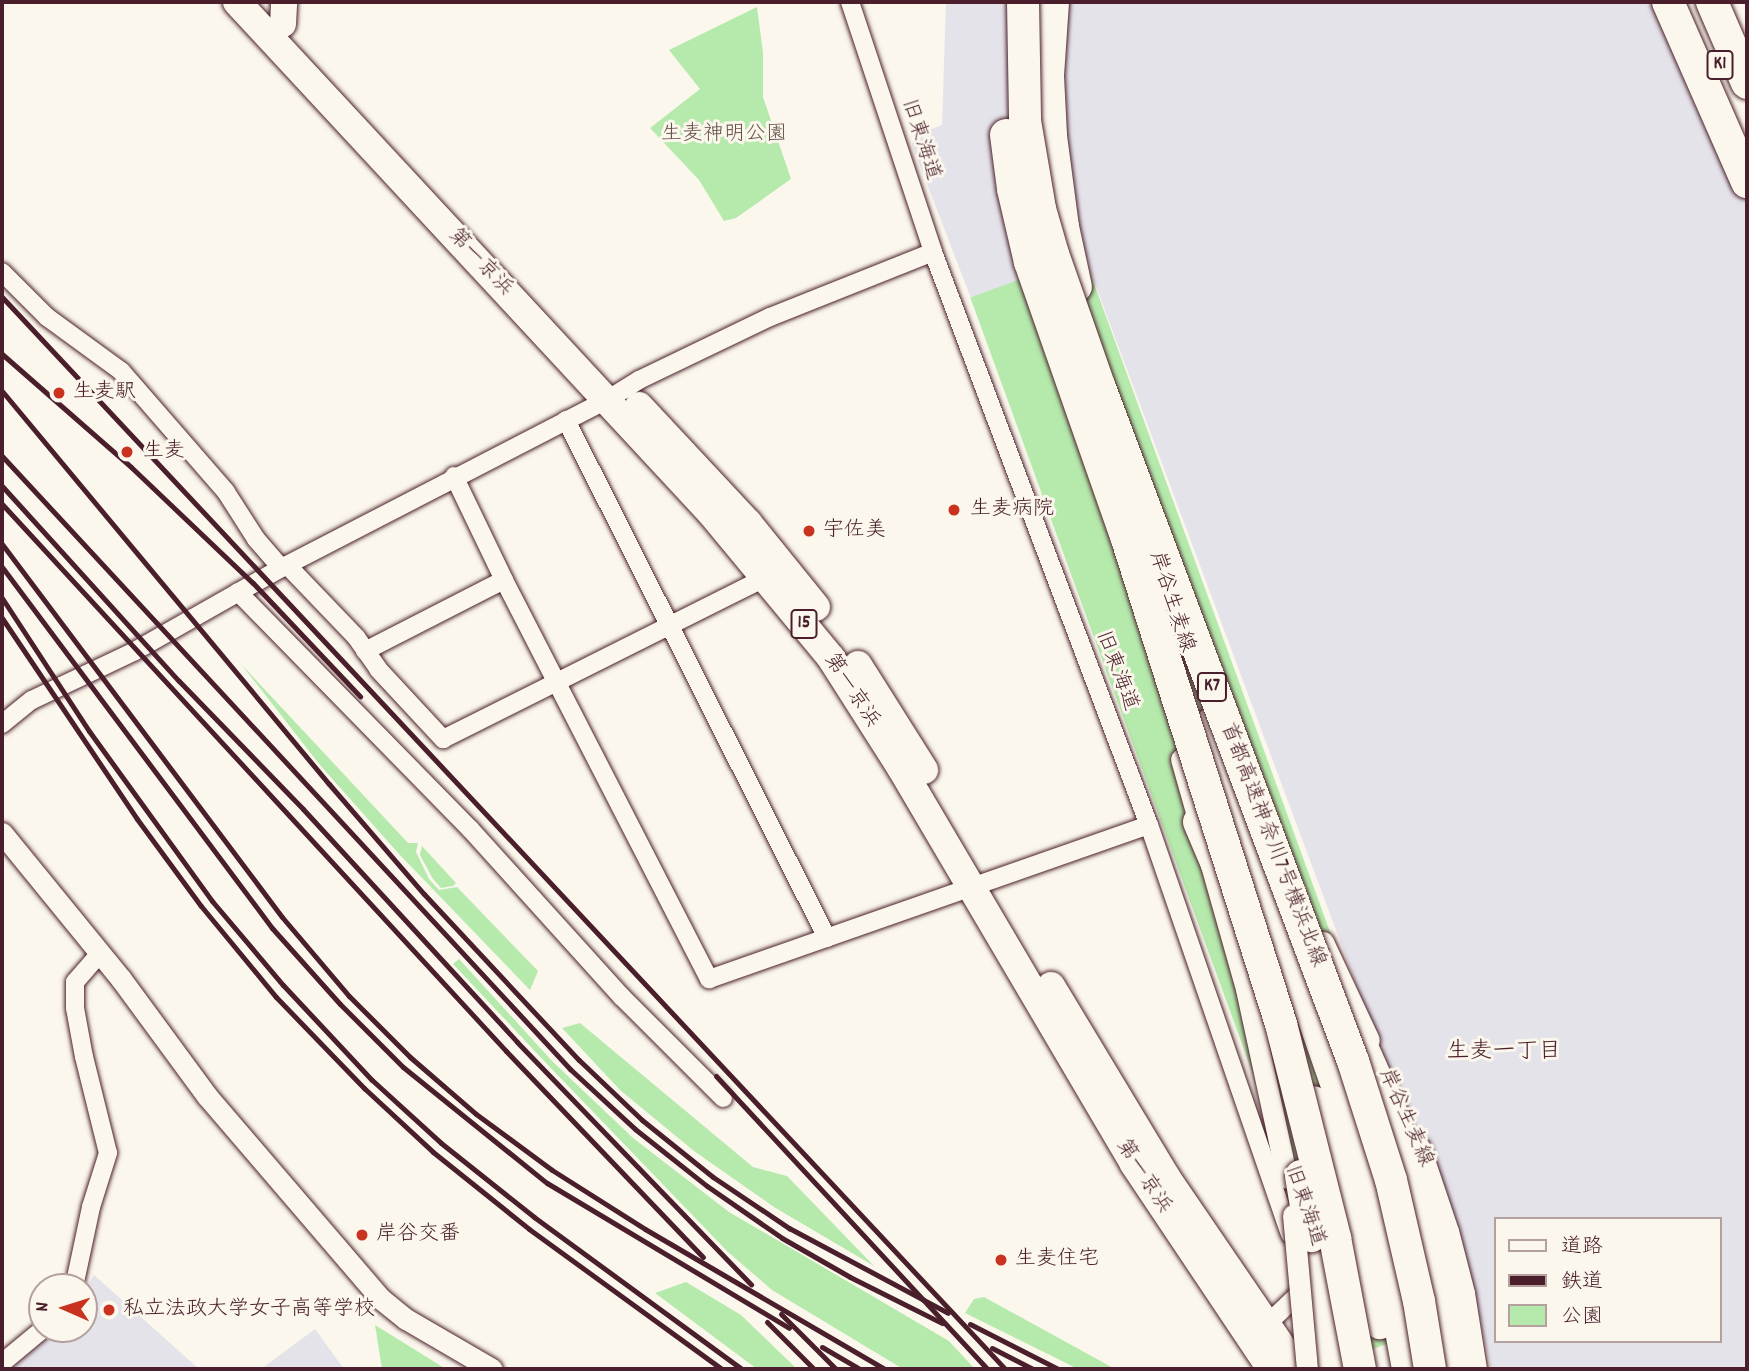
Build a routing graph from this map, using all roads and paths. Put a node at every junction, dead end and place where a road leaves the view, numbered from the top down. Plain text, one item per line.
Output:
1 (236, 2) edge
2 (252, 2) edge
3 (263, 2) edge
4 (850, 2) edge
5 (1004, 2) edge
6 (1023, 2) edge
7 (1051, 2) edge
8 (1668, 2) edge
9 (1693, 2) edge
10 (1712, 2) edge
11 (1724, 2) edge
12 (279, 20) edge
13 (1747, 51) edge
14 (1747, 83) edge
15 (1747, 129) edge
16 (1747, 182) edge
17 (933, 252) junction
18 (1030, 262) junction
19 (2, 272) edge
20 (616, 395) junction
21 (566, 420) junction
22 (454, 476) junction
23 (1163, 555) junction
24 (284, 566) junction
25 (766, 577) junction
26 (504, 580) junction
27 (238, 592) junction
28 (670, 626) junction
29 (365, 651) junction
30 (1193, 670) junction
31 (558, 683) junction
32 (2, 724) edge
33 (1209, 791) junction
34 (1199, 822) junction
35 (1149, 825) junction
36 (2, 833) edge
37 (1275, 850) junction
38 (980, 885) junction
39 (827, 938) junction
40 (100, 953) junction
41 (723, 1098) dead end
42 (78, 1273) edge
43 (1260, 1331) junction
44 (28, 1341) edge
45 (2, 1363) edge
46 (492, 1369) edge
47 (1271, 1369) edge
48 (1297, 1369) edge
49 (1307, 1369) edge
50 (1335, 1369) edge
51 (1360, 1369) edge
52 (1388, 1369) edge
53 (1408, 1369) edge
54 (1430, 1369) edge
55 (1456, 1369) edge
56 (1476, 1369) edge

1 - 12 highway, 第一京浜 / 15
2 - 12 main road
3 - 12 highway, 第一京浜 / 15
4 - 17 street, 旧東海道
5 - 18 highway, 首都高速神奈川7号横浜北線 / K7, bridge
6 - 18 highway, bridge
6 - 23 highway, 首都高速神奈川7号横浜北線 / K7, bridge
6 - 34 street, 岸谷生麦線, bridge
7 - 23 highway, bridge
7 - 30 street, 岸谷生麦線, bridge
8 - 16 highway
9 - 15 highway, K1
10 - 14 highway
11 - 13 highway
12 - 20 highway, 第一京浜 / 15
17 - 20 street
17 - 35 street, 旧東海道
18 - 33 highway, 首都高速神奈川7号横浜北線 / K7, bridge
19 - 24 street
20 - 21 street
20 - 25 highway, 第一京浜 / 15
20 - 38 highway, 第一京浜 / 15
21 - 22 street
21 - 28 street
22 - 24 street
22 - 26 street
23 - 37 highway, 首都高速神奈川7号横浜北線 / K7, bridge
24 - 27 street
24 - 29 street
25 - 28 street
25 - 38 highway, 第一京浜 / 15
26 - 29 street
26 - 31 street
27 - 32 street
27 - 41 street
28 - 31 street
28 - 39 street
29 - 31 street
30 - 53 highway
30 - 56 street, 岸谷生麦線, bridge
31 - 39 street
33 - 50 highway, bridge
33 - 51 highway, 首都高速神奈川7号横浜北線 / K7, bridge
34 - 49 street, 岸谷生麦線, bridge
34 - 52 highway, bridge
35 - 38 street
35 - 43 street, 旧東海道
36 - 40 street
37 - 54 highway, 首都高速神奈川7号横浜北線 / K7, bridge
37 - 55 highway, bridge
38 - 39 street
38 - 43 highway, 第一京浜 / 15
40 - 42 street
40 - 46 street
43 - 47 highway, 第一京浜 / 15
43 - 48 highway, 第一京浜 / 15
44 - 45 street

